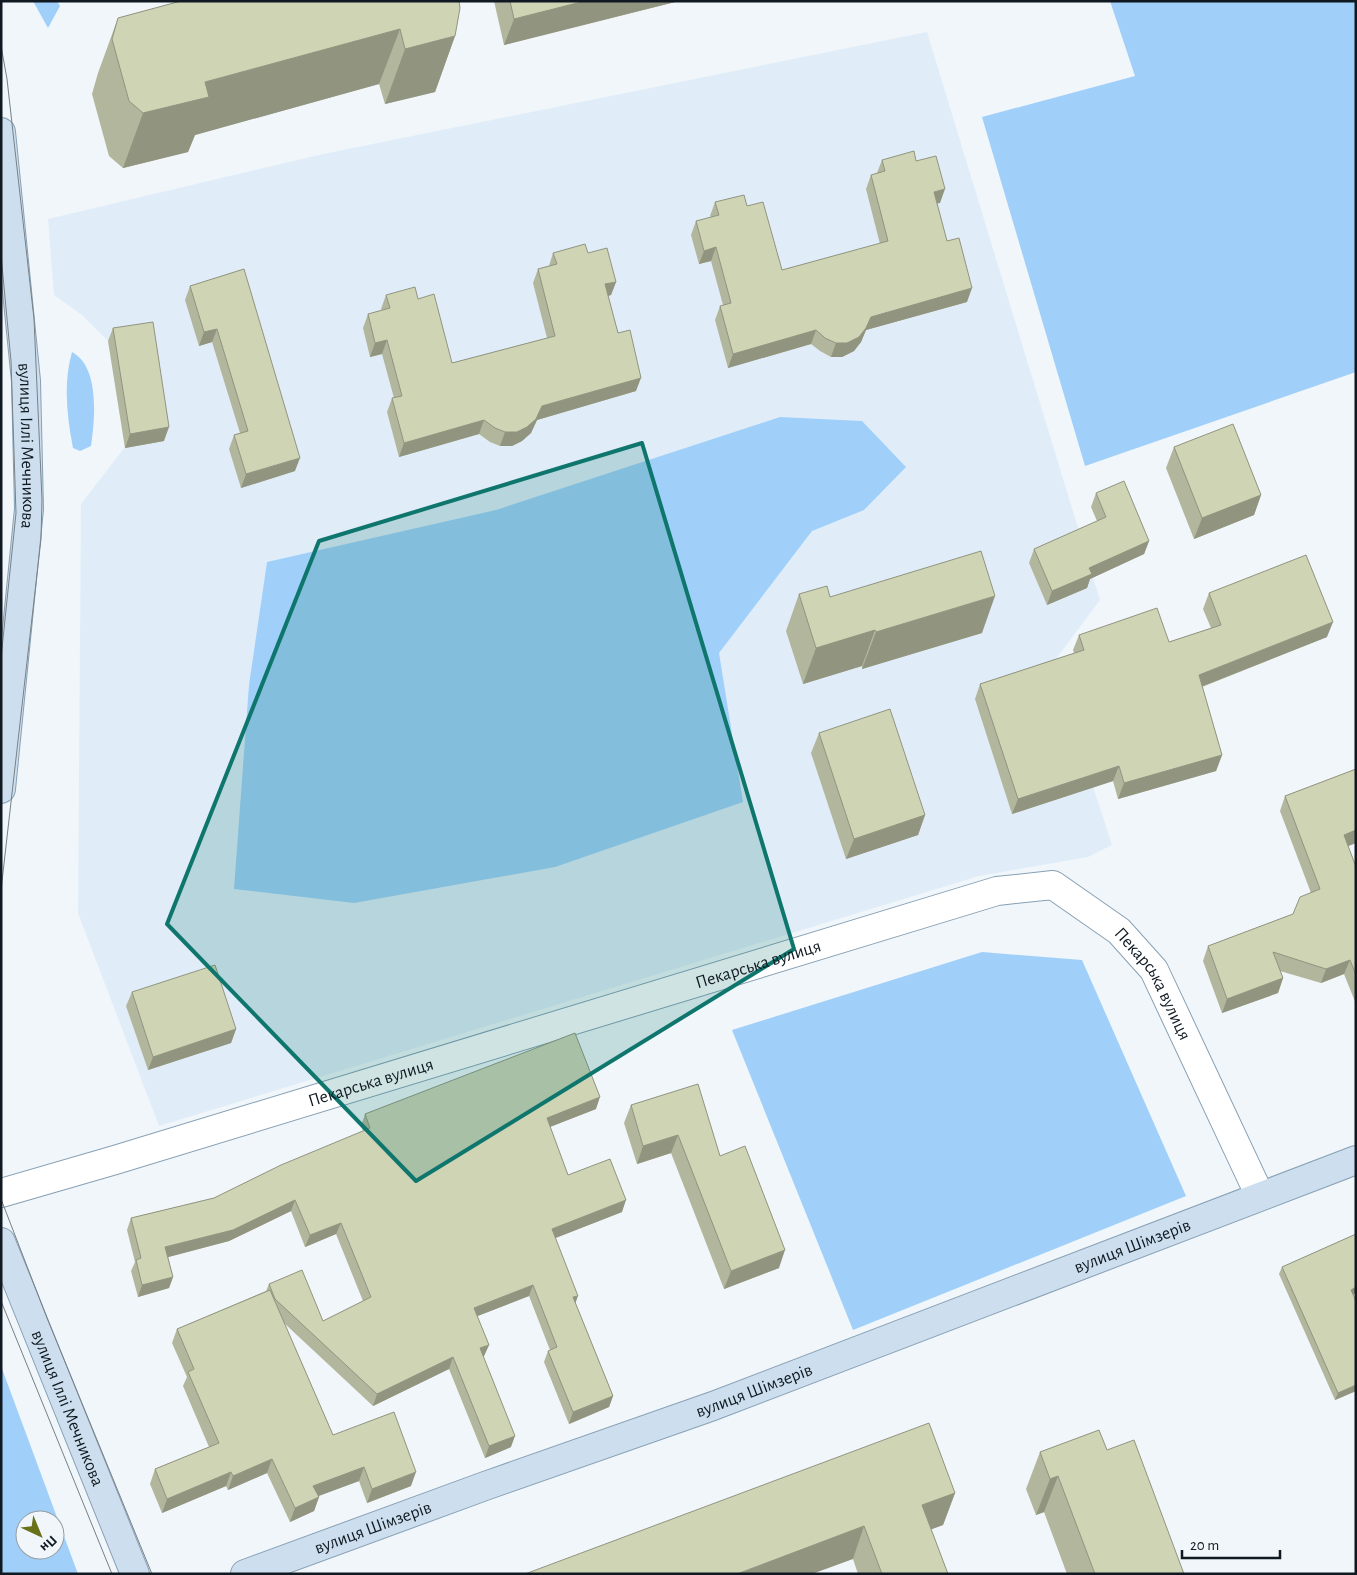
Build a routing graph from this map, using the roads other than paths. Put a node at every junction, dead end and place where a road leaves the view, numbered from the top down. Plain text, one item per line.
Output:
1 (1, 132) edge
2 (1, 789) edge
3 (1356, 1160) edge
4 (1, 1192) edge
5 (1260, 1196) junction
6 (1, 1242) edge
7 (135, 1574) edge
8 (245, 1574) edge

1 - 2 street, вулиця Іллі Мечникова
3 - 5 street
4 - 5 street, Пекарська вулиця
5 - 8 street, вулиця Шімзерів
6 - 7 street, вулиця Іллі Мечникова

